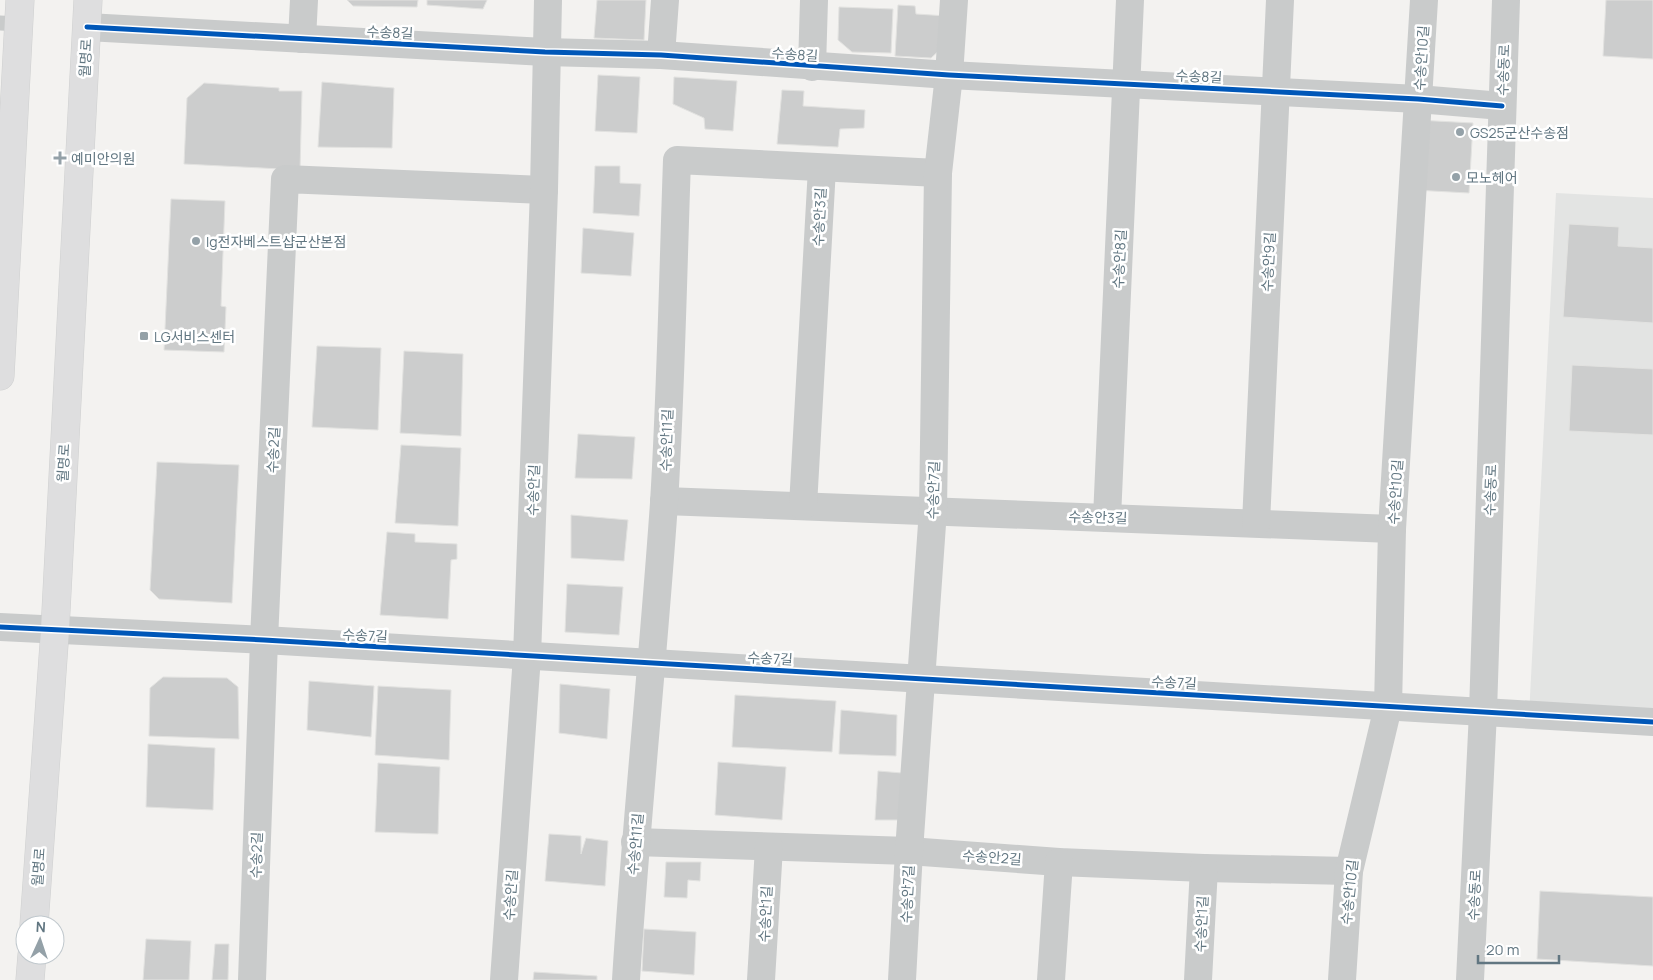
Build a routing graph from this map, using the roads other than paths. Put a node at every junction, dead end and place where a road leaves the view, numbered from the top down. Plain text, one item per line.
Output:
1 (88, 0) edge
2 (304, 0) edge
3 (548, 0) edge
4 (665, 0) edge
5 (814, 0) edge
6 (954, 0) edge
7 (1130, 0) edge
8 (1280, 0) edge
9 (1424, 0) edge
10 (1506, 0) edge
11 (13, 16) edge
12 (86, 27) junction
13 (302, 39) junction
14 (545, 52) junction
15 (662, 55) junction
16 (812, 67) junction
17 (949, 75) junction
18 (1126, 84) junction
19 (1276, 92) junction
20 (1418, 99) junction
21 (1502, 106) junction
22 (822, 168) junction
23 (938, 173) junction
24 (544, 190) junction
25 (0, 376) edge
26 (664, 500) junction
27 (804, 506) junction
28 (933, 510) junction
29 (1107, 518) junction
30 (1256, 524) junction
31 (1392, 529) junction
32 (0, 627) edge
33 (55, 630) junction
34 (264, 640) junction
35 (527, 656) junction
36 (652, 663) junction
37 (921, 678) junction
38 (1388, 707) junction
39 (1483, 712) junction
40 (1653, 722) edge
41 (635, 842) junction
42 (770, 847) junction
43 (909, 852) junction
44 (1059, 862) junction
45 (1204, 868) junction
46 (1349, 871) junction
47 (35, 915) edge
48 (31, 965) edge
49 (30, 980) edge
50 (252, 980) edge
51 (504, 980) edge
52 (626, 980) edge
53 (762, 980) edge
54 (902, 980) edge
55 (1051, 980) edge
56 (1198, 980) edge
57 (1342, 980) edge
58 (1470, 980) edge

1 - 12 street, 월명로
2 - 13 street
3 - 14 street, 수송안길
4 - 15 street
5 - 16 street
6 - 17 street, 수송안7길
7 - 18 street, 수송안8길
8 - 19 street, 수송안9길
9 - 20 street, 수송안10길
10 - 21 street, 수송동로
11 - 25 street
12 - 13 street, 수송8길
12 - 33 street, 월명로
13 - 14 street, 수송8길
14 - 15 street, 수송8길
14 - 24 street, 수송안길
15 - 16 street, 수송8길
16 - 17 street, 수송8길
17 - 18 street, 수송8길
17 - 23 street, 수송안7길
18 - 19 street, 수송8길
18 - 29 street, 수송안8길
19 - 20 street, 수송8길
19 - 30 street, 수송안9길
20 - 21 street, 수송8길
20 - 31 street, 수송안10길
21 - 39 street, 수송동로
22 - 23 street, 수송안11길
22 - 26 street, 수송안11길
22 - 27 street, 수송안3길
23 - 28 street, 수송안7길
24 - 34 street, 수송2길
24 - 35 street, 수송안길
26 - 27 street, 수송안3길
26 - 36 street, 수송안11길
27 - 28 street, 수송안3길
28 - 29 street, 수송안3길
28 - 37 street, 수송안7길
29 - 30 street, 수송안3길
30 - 31 street, 수송안3길
31 - 38 street, 수송안10길
32 - 33 street, 수송7길
33 - 34 street, 수송7길
33 - 47 street, 월명로
34 - 35 street, 수송7길
34 - 50 street, 수송2길
35 - 36 street, 수송7길
35 - 51 street, 수송안길
36 - 37 street, 수송7길
36 - 41 street, 수송안11길
37 - 38 street, 수송7길
37 - 43 street, 수송안7길
38 - 39 street, 수송7길
38 - 46 street, 수송안10길
39 - 40 street, 수송7길
39 - 58 street, 수송동로
41 - 42 street, 수송안2길
41 - 52 street, 수송안11길
42 - 43 street, 수송안2길
42 - 53 street, 수송안1길
43 - 44 street, 수송안2길
43 - 54 street, 수송안7길
44 - 45 street, 수송안2길
44 - 55 street
45 - 46 street, 수송안2길
45 - 56 street, 수송안1길
46 - 57 street, 수송안10길
48 - 49 street

